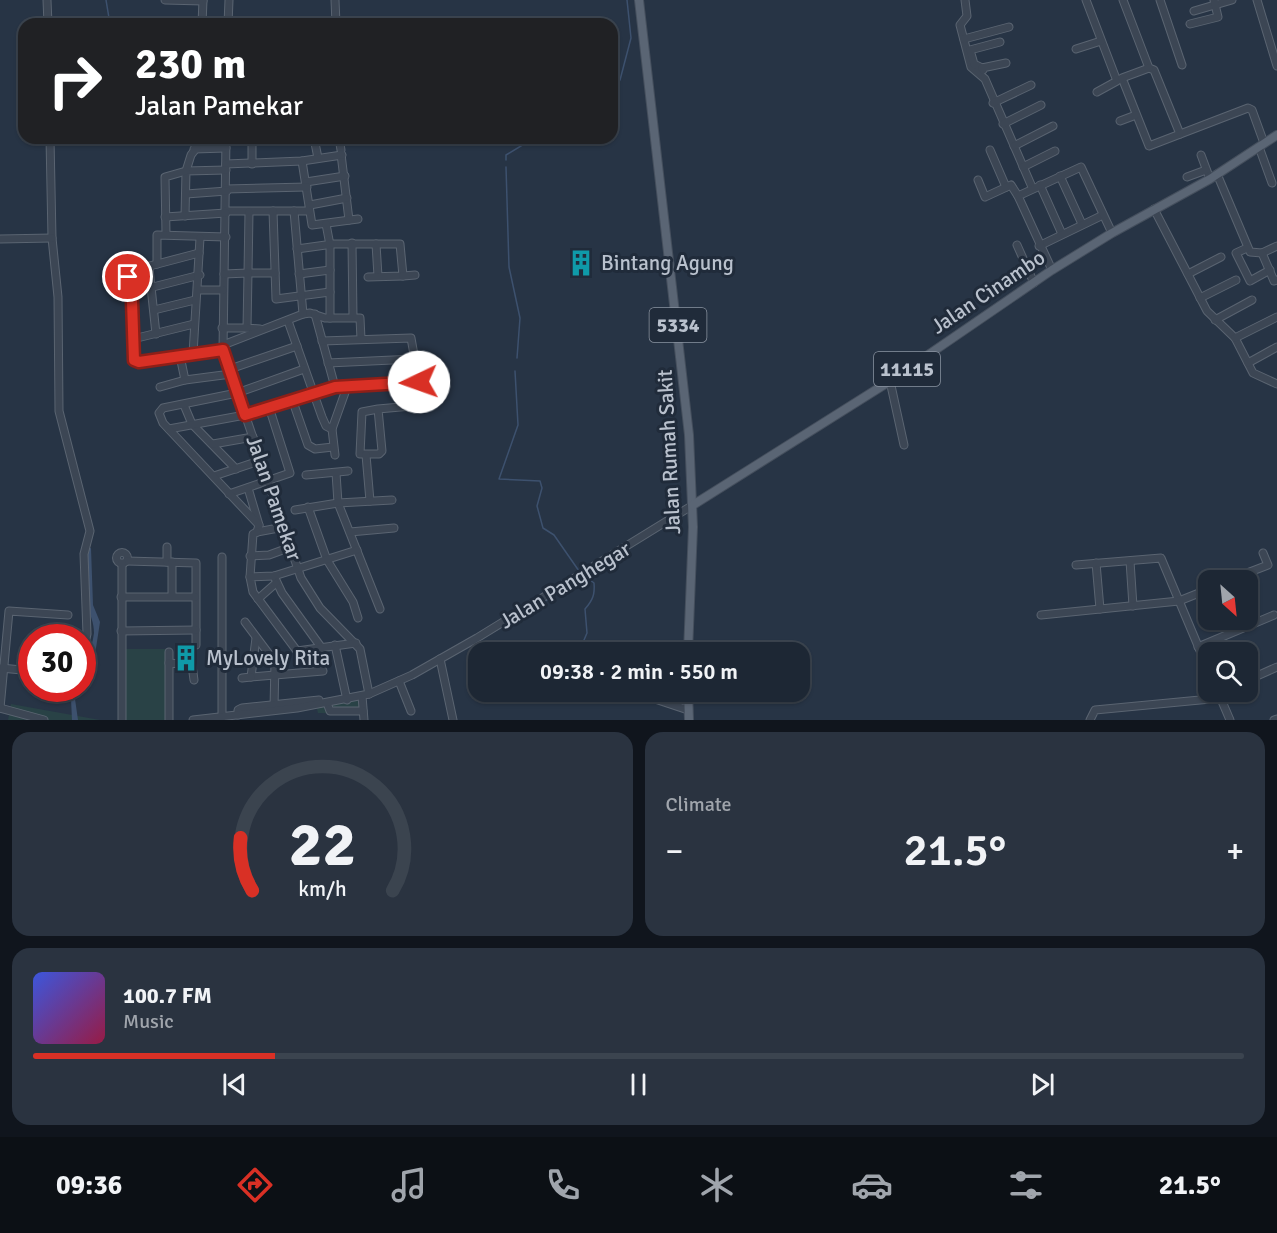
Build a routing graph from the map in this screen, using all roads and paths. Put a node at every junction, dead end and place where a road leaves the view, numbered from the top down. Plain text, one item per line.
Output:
1 (47, 0) edge
2 (165, 0) edge
3 (203, 0) edge
4 (229, 0) edge
5 (335, 0) edge
6 (639, 0) edge
7 (965, 0) edge
8 (1086, 0) edge
9 (1123, 0) edge
10 (1160, 0) edge
11 (1233, 0) edge
12 (1257, 0) edge
13 (1214, 3) edge
14 (1194, 12) dead end
15 (48, 18) edge
16 (202, 18) edge
17 (228, 18) edge
18 (336, 18) edge
19 (1190, 24) dead end
20 (1009, 27) dead end
21 (964, 39) junction
22 (1101, 41) junction
23 (1000, 42) dead end
24 (1076, 49) dead end
25 (1006, 63) dead end
26 (1182, 65) dead end
27 (1277, 66) edge
28 (982, 68) junction
29 (1149, 68) junction
30 (985, 79) junction
31 (1119, 79) junction
32 (1031, 85) dead end
33 (1097, 92) dead end
34 (993, 103) junction
35 (1041, 105) dead end
36 (1136, 115) junction
37 (1120, 121) dead end
38 (1003, 124) junction
39 (1053, 126) dead end
40 (1180, 134) junction
41 (1277, 135) edge
42 (50, 144) edge
43 (198, 144) edge
44 (226, 144) edge
45 (252, 144) edge
46 (315, 144) edge
47 (340, 144) edge
48 (1262, 145) junction
49 (1014, 146) junction
50 (194, 148) junction
51 (226, 148) junction
52 (990, 150) dead end
53 (1055, 151) dead end
54 (341, 153) junction
55 (1201, 155) dead end
56 (318, 158) junction
57 (302, 161) junction
58 (252, 164) junction
59 (226, 167) junction
60 (1023, 167) junction
61 (186, 171) junction
62 (1211, 175) junction
63 (345, 176) junction
64 (1060, 176) junction
65 (1188, 177) dead end
66 (978, 180) dead end
67 (1272, 183) dead end
68 (306, 184) junction
69 (1036, 186) junction
70 (1006, 187) junction
71 (226, 190) junction
72 (186, 194) junction
73 (1018, 195) junction
74 (348, 198) junction
75 (309, 208) junction
76 (1155, 209) junction
77 (273, 211) junction
78 (294, 211) junction
79 (226, 212) junction
80 (249, 212) junction
81 (1103, 215) junction
82 (185, 216) junction
83 (165, 217) junction
84 (358, 219) dead end
85 (349, 220) junction
86 (327, 224) junction
87 (1082, 224) junction
88 (1115, 231) junction
89 (166, 234) junction
90 (1062, 234) junction
91 (226, 237) junction
92 (52, 238) junction
93 (200, 238) junction
94 (0, 239) edge
95 (352, 243) junction
96 (330, 244) junction
97 (376, 244) junction
98 (1017, 244) dead end
99 (1039, 246) junction
100 (1277, 246) edge
101 (1247, 248) junction
102 (297, 249) junction
103 (199, 253) junction
104 (1262, 253) junction
105 (1221, 257) dead end
106 (157, 264) junction
107 (149, 268) junction
108 (330, 270) junction
109 (1052, 270) junction
110 (1270, 270) junction
111 (248, 273) junction
112 (275, 273) junction
113 (224, 274) junction
114 (299, 274) junction
115 (1188, 274) junction
116 (200, 275) junction
117 (415, 275) dead end
118 (368, 276) dead end
119 (378, 276) junction
120 (403, 276) junction
121 (1236, 280) dead end
122 (1277, 280) edge
123 (1035, 283) junction
124 (153, 287) junction
125 (198, 290) junction
126 (223, 290) junction
127 (330, 291) junction
128 (300, 295) junction
129 (1200, 298) junction
130 (195, 300) junction
131 (1252, 300) dead end
132 (154, 310) junction
133 (303, 314) junction
134 (315, 314) junction
135 (353, 317) junction
136 (1277, 317) edge
137 (330, 318) junction
138 (1215, 320) junction
139 (288, 321) junction
140 (194, 324) junction
141 (222, 328) junction
142 (248, 328) junction
143 (263, 329) junction
144 (156, 334) junction
145 (134, 339) junction
146 (361, 339) junction
147 (1235, 339) junction
148 (322, 341) junction
149 (297, 346) junction
150 (1277, 347) edge
151 (223, 348) junction
152 (193, 354) junction
153 (180, 356) junction
154 (414, 359) junction
155 (328, 363) junction
156 (1248, 363) junction
157 (304, 369) junction
158 (230, 372) junction
159 (185, 380) junction
160 (890, 381) junction
161 (419, 382) junction
162 (1275, 382) edge
163 (407, 383) junction
164 (160, 387) dead end
165 (335, 387) junction
166 (347, 387) junction
167 (237, 393) junction
168 (315, 393) junction
169 (292, 399) junction
170 (184, 405) junction
171 (423, 405) junction
172 (432, 405) dead end
173 (270, 407) junction
174 (408, 407) junction
175 (378, 409) junction
176 (245, 415) junction
177 (192, 424) junction
178 (169, 429) junction
179 (332, 429) junction
180 (253, 437) junction
181 (213, 444) junction
182 (904, 445) dead end
183 (366, 455) junction
184 (262, 460) junction
185 (236, 469) junction
186 (348, 471) dead end
187 (336, 473) junction
188 (306, 475) dead end
189 (214, 476) junction
190 (269, 481) junction
191 (248, 488) junction
192 (229, 494) junction
193 (392, 500) dead end
194 (370, 501) junction
195 (338, 503) junction
196 (693, 505) junction
197 (308, 507) junction
198 (296, 510) dead end
199 (284, 527) junction
200 (394, 528) dead end
201 (258, 529) junction
202 (350, 532) junction
203 (167, 547) dead end
204 (291, 547) junction
205 (357, 550) junction
206 (1263, 553) dead end
207 (250, 555) junction
208 (222, 557) dead end
209 (327, 560) junction
210 (1130, 561) junction
211 (169, 562) junction
212 (1096, 563) junction
213 (1076, 565) dead end
214 (299, 569) junction
215 (1255, 570) edge
216 (250, 577) junction
217 (275, 579) junction
218 (1198, 593) edge
219 (121, 597) junction
220 (172, 597) junction
221 (195, 597) junction
222 (258, 600) junction
223 (1179, 601) junction
224 (1133, 606) junction
225 (380, 609) dead end
226 (1100, 609) junction
227 (68, 615) dead end
228 (1041, 615) dead end
229 (1274, 615) dead end
230 (358, 618) dead end
231 (245, 622) dead end
232 (87, 624) edge
233 (196, 630) junction
234 (121, 631) junction
235 (3, 636) edge
236 (256, 638) junction
237 (688, 642) edge
238 (1210, 642) edge
239 (356, 643) junction
240 (196, 645) dead end
241 (336, 645) junction
242 (321, 646) junction
243 (1198, 647) edge
244 (169, 652) dead end
245 (440, 658) junction
246 (169, 663) junction
247 (1277, 667) edge
248 (2, 668) edge
249 (18, 670) edge
250 (323, 671) dead end
251 (275, 675) junction
252 (1258, 676) edge
253 (251, 677) junction
254 (242, 678) dead end
255 (194, 680) dead end
256 (399, 681) junction
257 (365, 695) junction
258 (1198, 696) edge
259 (347, 700) junction
260 (330, 701) junction
261 (664, 702) edge
262 (688, 702) edge
263 (1223, 702) edge
264 (0, 708) edge
265 (274, 708) junction
266 (688, 710) junction
267 (363, 711) junction
268 (411, 711) dead end
269 (224, 718) edge
270 (44, 720) edge
271 (122, 720) edge
272 (169, 720) edge
273 (193, 720) edge
274 (364, 720) edge
275 (453, 720) edge
276 (689, 720) edge
277 (1090, 720) edge
278 (1230, 720) edge

1 - 15 street
2 - 3 street
3 - 16 street
4 - 17 street
5 - 18 street
6 - 196 main road, Jalan Rumah Sakit / 5334
7 - 21 street
8 - 22 street
9 - 29 street
10 - 26 street
11 - 13 street
12 - 27 street
13 - 14 street
13 - 19 street
20 - 21 street
21 - 30 street
22 - 24 street
22 - 31 street
23 - 28 street
25 - 28 street
28 - 30 street
29 - 31 street
29 - 40 street
30 - 34 street
31 - 33 street
31 - 36 street
32 - 34 street
34 - 38 street
35 - 38 street
36 - 37 street
36 - 40 street
38 - 49 street
39 - 49 street
40 - 48 street
41 - 48 main road, Jalan Cinambo / 11115
42 - 92 street
43 - 50 street
44 - 51 street, Jalan Pamekar
45 - 58 street
46 - 56 street
47 - 54 street
48 - 62 main road, Jalan Cinambo / 11115
48 - 67 street
49 - 60 street
50 - 51 street
50 - 61 street
51 - 59 street, Jalan Pamekar
52 - 70 street
53 - 60 street
54 - 56 street
54 - 63 street
55 - 62 street
56 - 57 street
57 - 58 street
57 - 68 street
58 - 59 street
59 - 61 street
59 - 71 street, Jalan Pamekar
60 - 69 street
61 - 72 street
61 - 83 street
62 - 65 street
62 - 76 main road, Jalan Cinambo / 11115
62 - 101 street
63 - 68 street
63 - 74 street
64 - 69 street
64 - 81 street
64 - 87 street
66 - 70 street
68 - 71 street
68 - 75 street
69 - 73 street
69 - 90 street
70 - 73 street
71 - 72 street
71 - 79 street, Jalan Pamekar
72 - 82 street
73 - 99 street
74 - 75 street
74 - 85 street
75 - 78 street
75 - 86 street
76 - 88 main road, Jalan Cinambo / 11115
76 - 115 street
77 - 78 street
77 - 80 street
77 - 112 street
78 - 102 street
79 - 80 street
79 - 82 street
79 - 91 street, Jalan Pamekar
80 - 111 street
81 - 87 street
81 - 88 street
82 - 83 street
83 - 89 street
84 - 85 street
85 - 86 street
86 - 96 street
87 - 90 street
88 - 109 main road, Jalan Cinambo / 11115
89 - 93 street
89 - 106 street
90 - 99 street
91 - 93 street
91 - 113 street, Jalan Pamekar
92 - 94 street
92 - 232 street
93 - 103 street
95 - 96 street
95 - 97 street
95 - 135 street
96 - 102 street
96 - 108 street
97 - 119 street
97 - 120 street
98 - 123 street
99 - 109 street
100 - 104 street
101 - 104 street
101 - 110 street
102 - 114 street
103 - 106 street
103 - 116 street
104 - 110 street
105 - 115 street
106 - 107 street
107 - 124 street
107 - 145 street
108 - 114 street
108 - 127 street
109 - 123 main road, Jalan Cinambo / 11115
110 - 122 street
111 - 112 street
111 - 113 street
111 - 142 street
112 - 128 street
113 - 126 street, Jalan Pamekar
114 - 128 street
115 - 129 street
116 - 124 street
116 - 125 street
117 - 120 street
118 - 119 street
119 - 120 street
121 - 129 street
123 - 160 main road, Jalan Cinambo / 11115
124 - 132 street
125 - 126 street
125 - 130 street
126 - 141 street, Jalan Pamekar
127 - 128 street
127 - 137 street
128 - 133 street
129 - 138 street
130 - 132 street
130 - 140 street
131 - 138 street
132 - 144 street
133 - 134 street
133 - 139 street
134 - 137 street
134 - 148 street
135 - 137 street
135 - 146 street
136 - 147 street
138 - 147 street
139 - 143 street
139 - 149 street
140 - 144 street
140 - 152 street
141 - 142 street
141 - 151 street, Jalan Pamekar
142 - 143 street
143 - 151 street
144 - 145 street
145 - 153 street
146 - 148 street
146 - 154 street
147 - 156 street
148 - 155 street
149 - 157 street
149 - 158 street
150 - 156 street
151 - 152 street
151 - 158 street, Jalan Pamekar
152 - 153 street
153 - 159 street
154 - 155 street
154 - 161 street
155 - 165 street
156 - 162 street
157 - 167 street
157 - 168 street
158 - 159 street
158 - 167 street, Jalan Pamekar
159 - 164 street
160 - 182 street
160 - 196 main road, Jalan Cinambo / 11115
161 - 163 street
161 - 171 street
163 - 166 street
163 - 174 street
165 - 166 street
165 - 168 street
166 - 179 street
167 - 170 street
167 - 176 street, Jalan Pamekar
168 - 169 street
168 - 179 street
169 - 173 street
169 - 179 street
170 - 177 street
170 - 178 street
171 - 172 street
171 - 174 street
173 - 176 street
173 - 190 street
174 - 175 street
175 - 183 street
175 - 183 street
176 - 177 street
176 - 180 street, Jalan Pamekar
177 - 178 street
177 - 181 street
178 - 189 street
180 - 181 street
180 - 184 street, Jalan Pamekar
181 - 185 street
183 - 194 street
184 - 185 street
184 - 190 street, Jalan Pamekar
185 - 189 street
186 - 187 street
187 - 188 street
187 - 195 street
189 - 192 street
190 - 191 street
190 - 199 street, Jalan Pamekar
191 - 192 street
191 - 201 street
192 - 201 street
193 - 194 street
194 - 195 street
195 - 197 street
195 - 202 street
196 - 237 main road, Jalan Rumah Sakit / 5334
196 - 245 street, Jalan Panghegar
197 - 198 street
197 - 209 street
199 - 201 street
199 - 204 street, Jalan Pamekar
200 - 202 street
201 - 207 street
202 - 205 street
203 - 211 street
204 - 207 street
204 - 214 street, Jalan Pamekar
205 - 209 street
205 - 225 street
206 - 215 street
207 - 216 street
208 - 269 street
209 - 214 street
209 - 230 street
210 - 212 street
210 - 223 street
210 - 224 street
211 - 219 street
211 - 220 street
211 - 221 street
212 - 213 street
212 - 226 street
214 - 217 street
214 - 239 street, Jalan Pamekar
216 - 217 street
216 - 222 street
217 - 222 street
217 - 242 street
218 - 223 street
219 - 220 street
219 - 234 street
220 - 221 street
221 - 233 street
222 - 242 street
223 - 224 street
223 - 243 street
224 - 226 street
226 - 228 street
227 - 235 street
229 - 238 street
231 - 236 street
233 - 234 street
233 - 240 street
234 - 271 street
235 - 248 street
236 - 251 street
236 - 253 street
239 - 241 street
239 - 257 street, Jalan Pamekar
241 - 242 street
241 - 259 street
244 - 246 street
245 - 256 street, Jalan Panghegar
245 - 275 street
246 - 255 street
246 - 272 street
247 - 252 street
248 - 249 street
248 - 264 street
250 - 251 street
251 - 253 street
251 - 265 street
253 - 254 street
256 - 257 street, Jalan Panghegar
256 - 268 street
257 - 259 street, Jalan Panghegar
257 - 267 street, Jalan Pamekar
258 - 277 street
259 - 260 street, Jalan Panghegar
260 - 265 street, Jalan Panghegar
260 - 267 street
261 - 266 street
262 - 266 main road
263 - 278 street
264 - 270 street
265 - 269 street, Jalan Panghegar
266 - 276 main road
267 - 274 street, Jalan Pamekar
269 - 273 street, Jalan Panghegar

